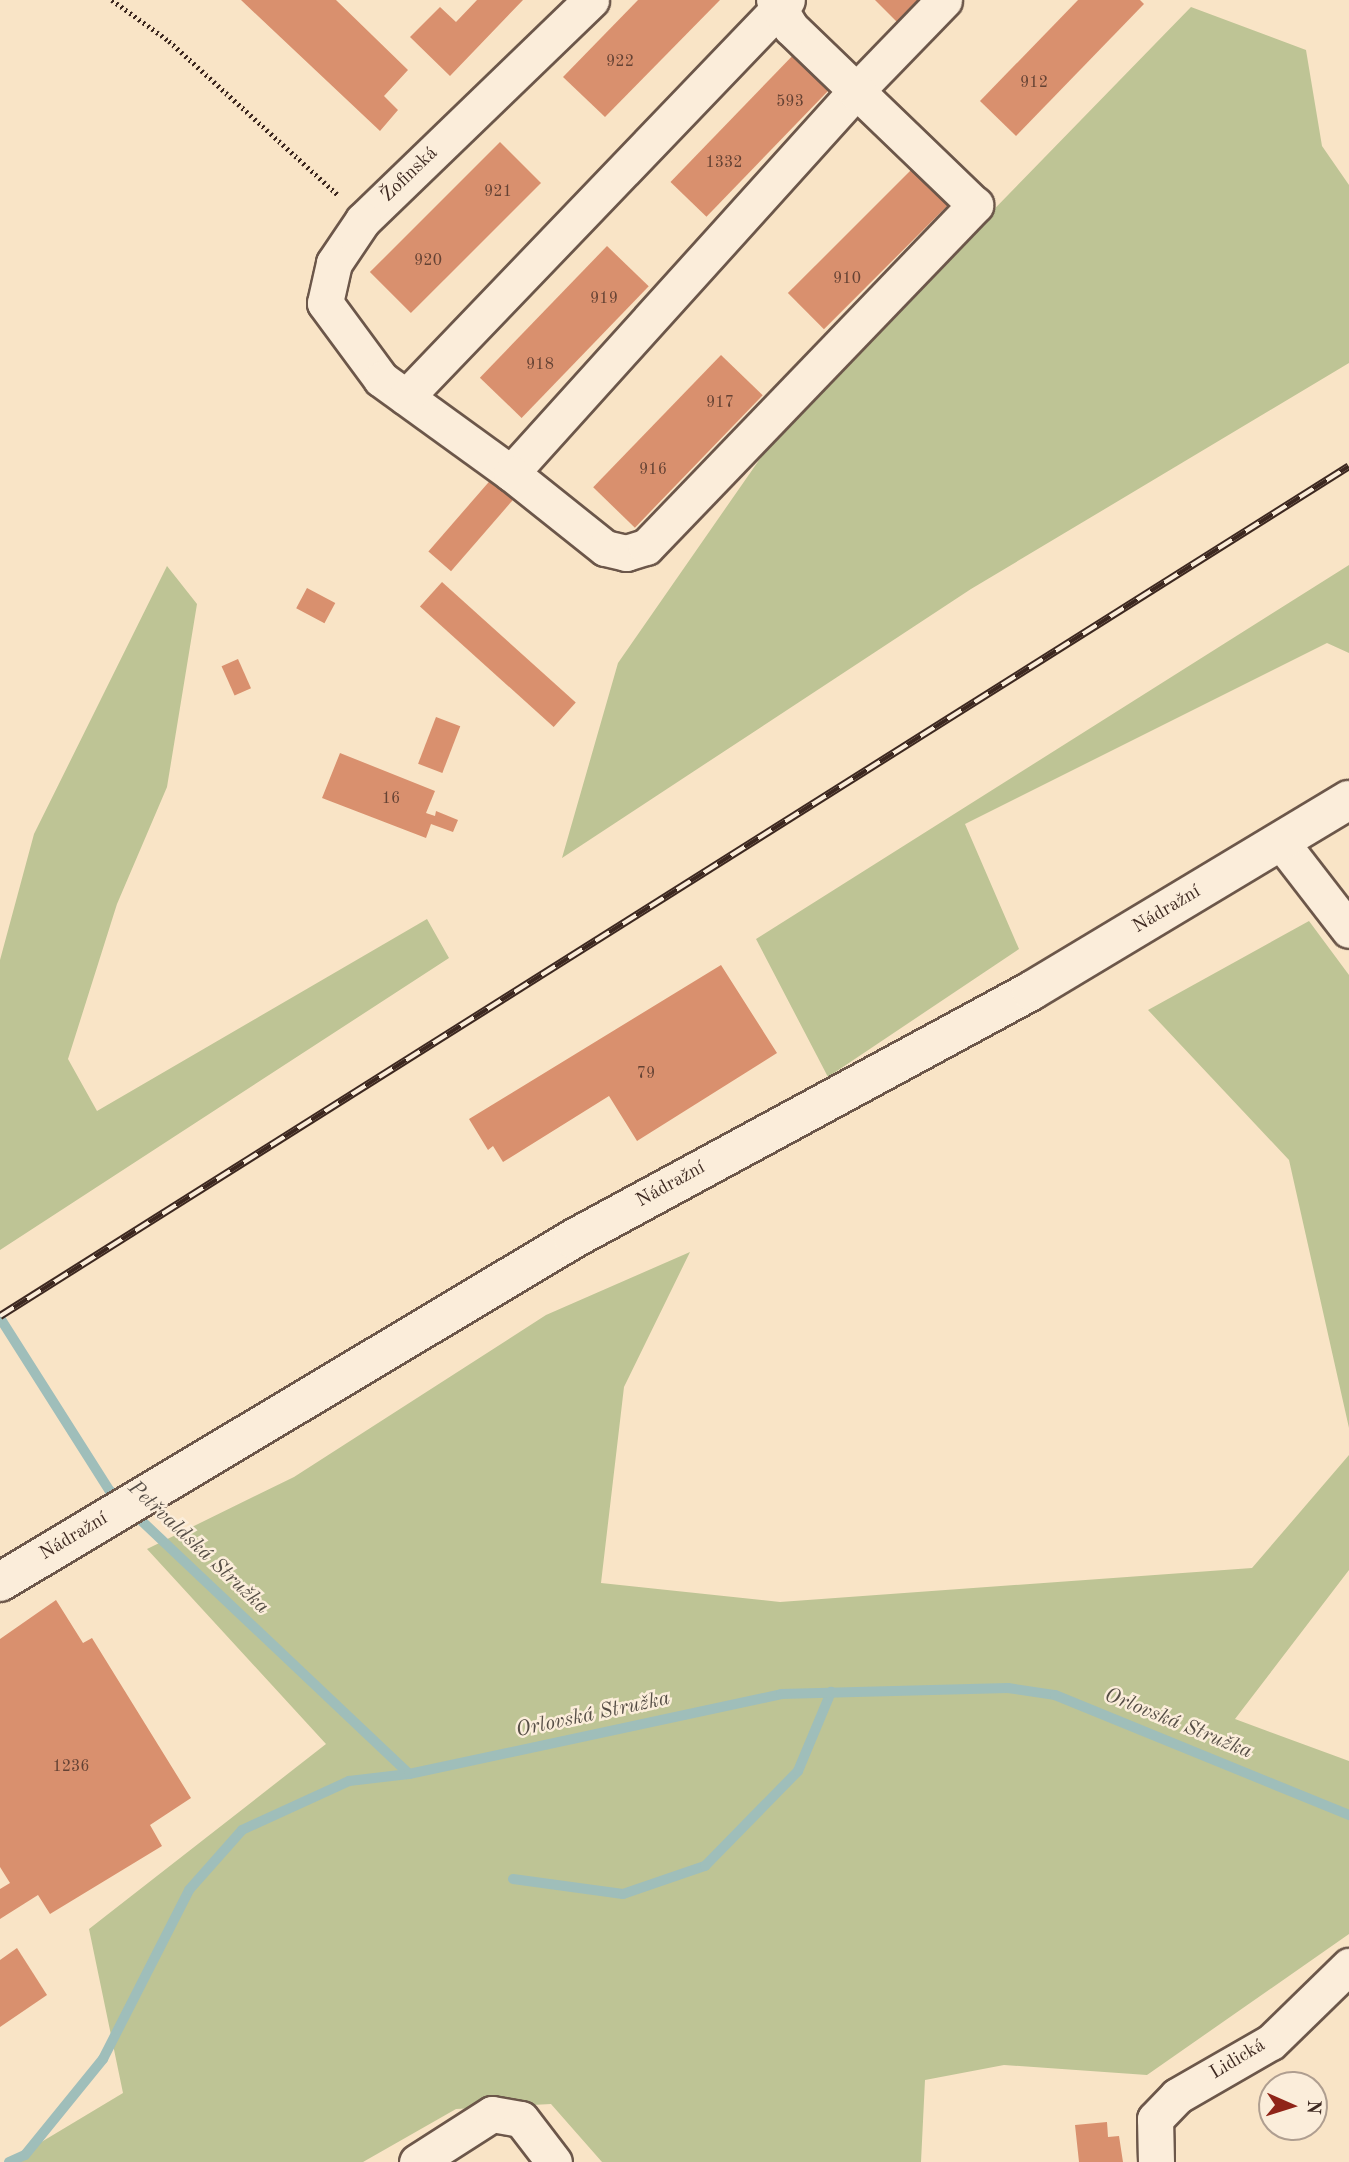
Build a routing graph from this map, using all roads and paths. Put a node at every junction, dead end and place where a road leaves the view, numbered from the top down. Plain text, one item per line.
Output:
1 (112, 0) edge
2 (591, 0) edge
3 (944, 0) edge
4 (780, 3) edge
5 (855, 92) junction
6 (363, 220) junction
7 (393, 388) junction
8 (511, 473) junction
9 (1349, 800) edge
10 (1281, 842) junction
11 (1349, 930) edge
12 (0, 1582) edge
13 (1349, 1966) edge
14 (417, 2162) edge
15 (554, 2162) edge
16 (1156, 2162) edge

1 - 6 path
2 - 6 street, Žofinská
3 - 5 street
4 - 5 street
4 - 7 street
5 - 8 street
5 - 8 street, Žofinská
6 - 7 street, Žofinská
7 - 8 street, Žofinská
9 - 10 street, Nádražní
10 - 11 street
10 - 12 street, Nádražní
13 - 16 street, Lidická
14 - 15 street

